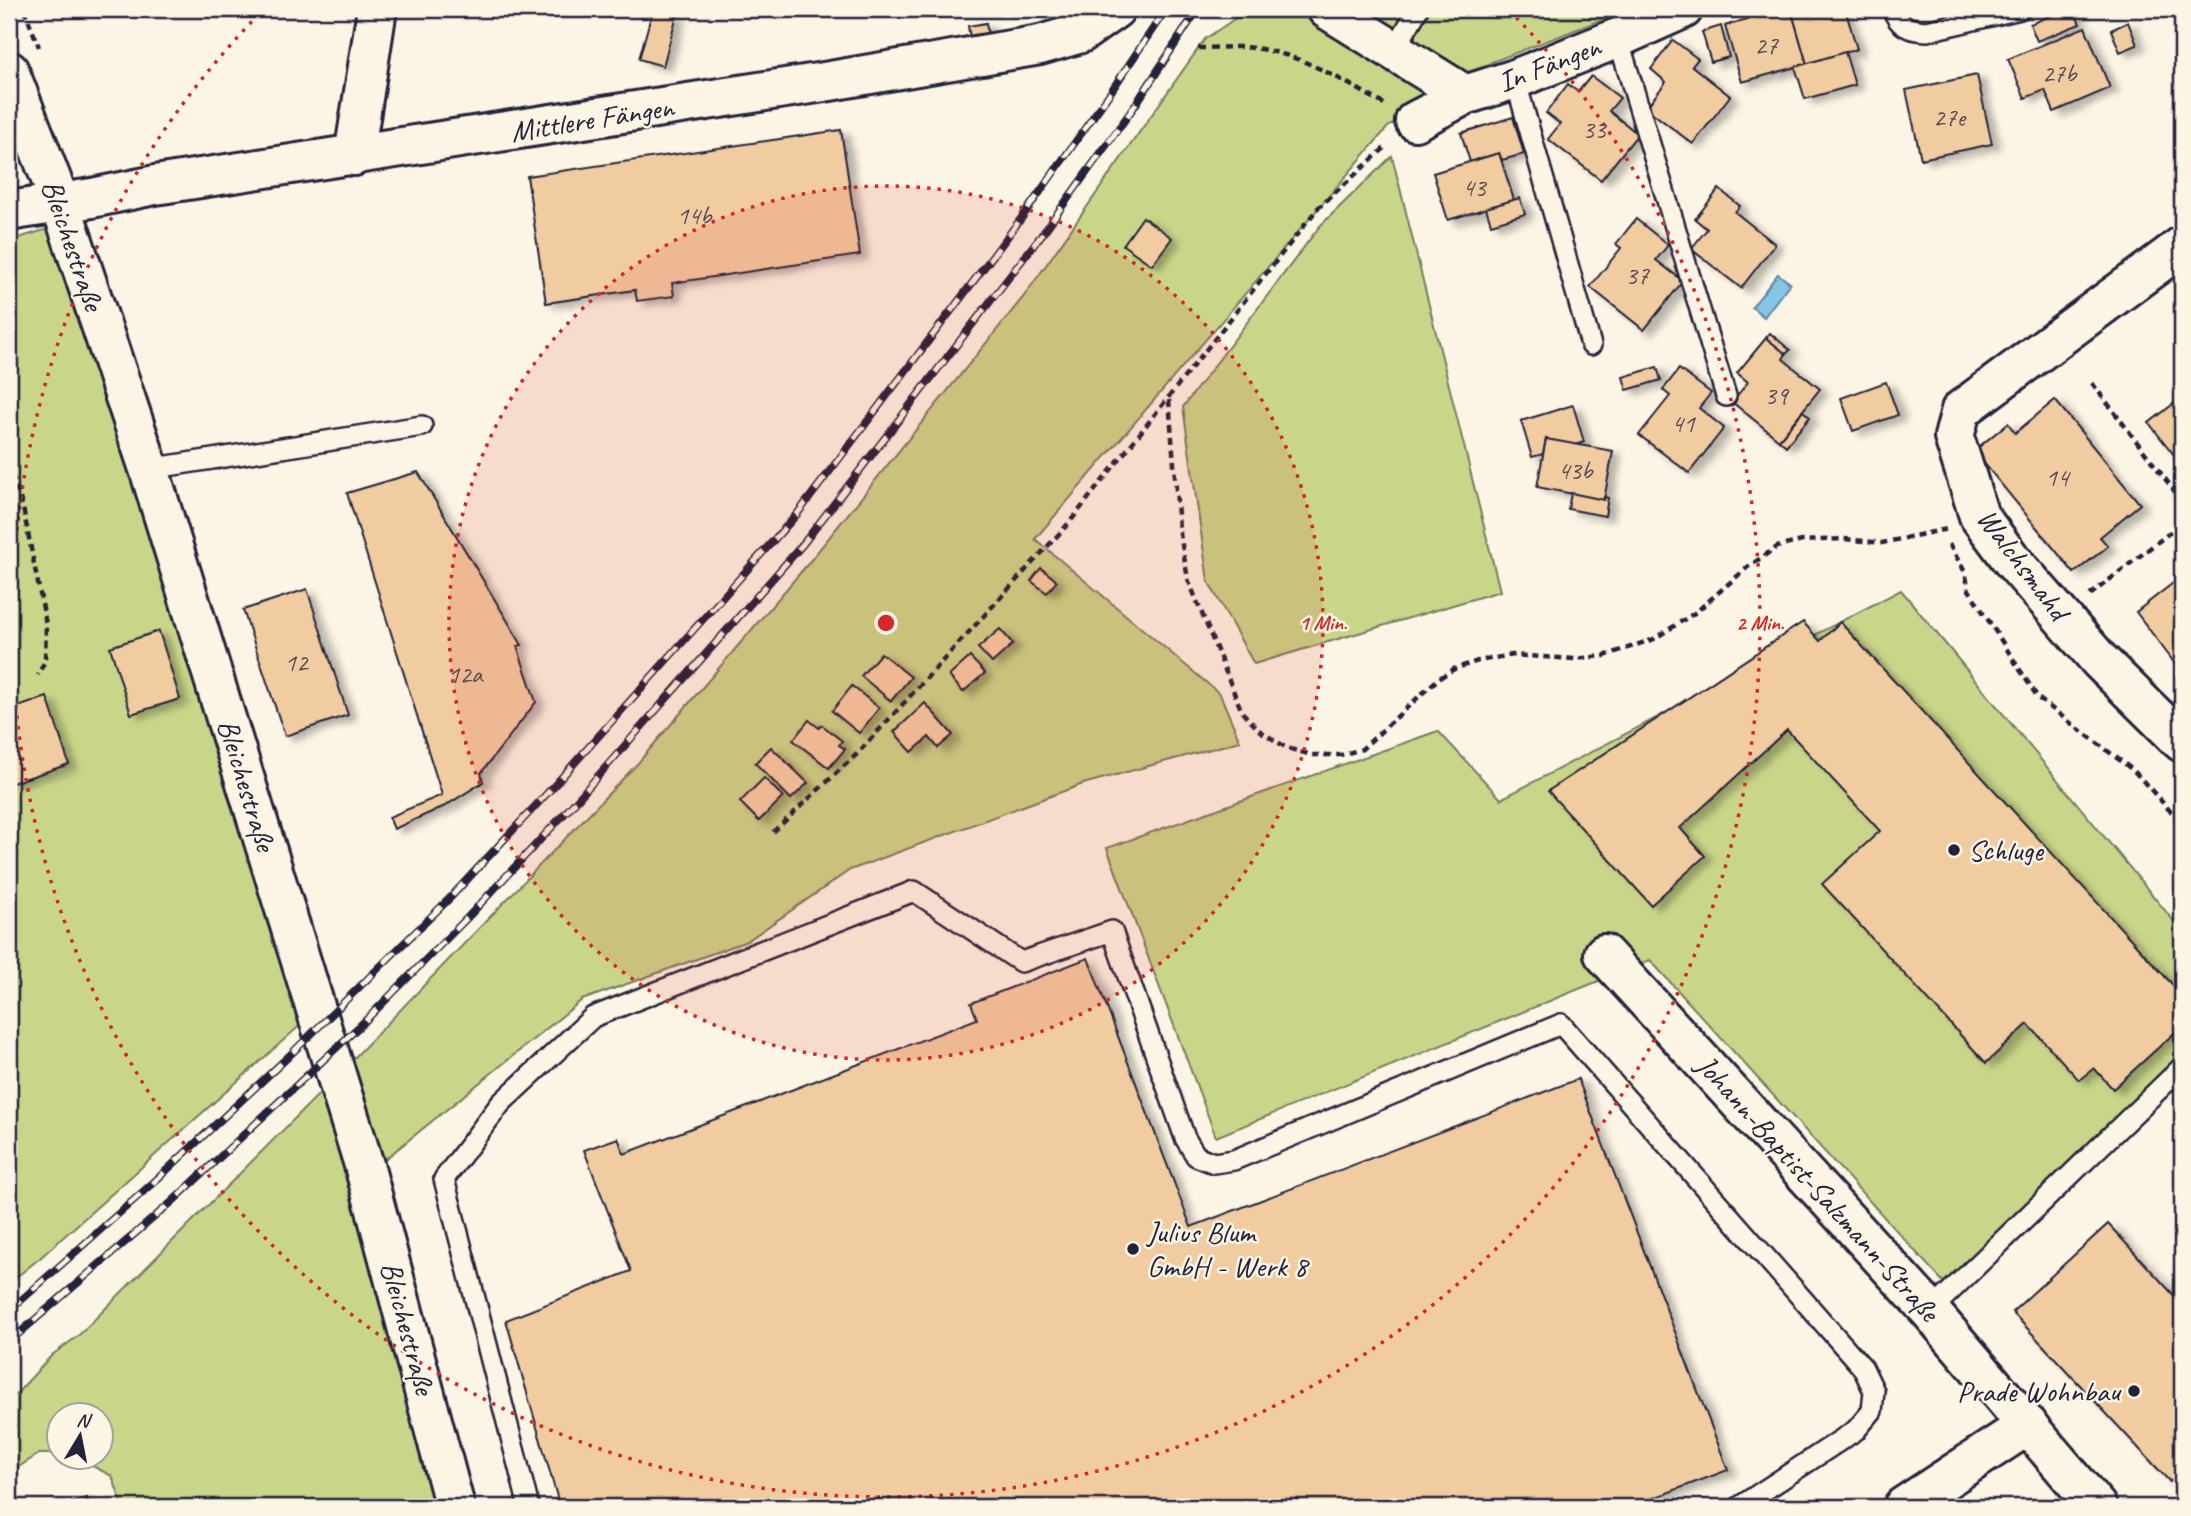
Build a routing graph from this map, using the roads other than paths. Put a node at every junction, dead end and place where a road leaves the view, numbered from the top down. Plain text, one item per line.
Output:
1 (377, 9) edge
2 (1115, 9) edge
3 (1326, 9) edge
4 (1418, 9) edge
5 (1683, 9) edge
6 (1893, 9) edge
7 (2020, 9) edge
8 (1618, 38) junction
9 (1394, 51) junction
10 (9, 71) edge
11 (1515, 79) junction
12 (1465, 95) junction
13 (1415, 121) road end
14 (354, 156) junction
15 (60, 202) junction
16 (9, 211) edge
17 (2182, 246) edge
18 (1591, 345) dead end
19 (1726, 396) dead end
20 (422, 426) dead end
21 (149, 469) junction
22 (2182, 742) edge
23 (1604, 954) dead end
24 (2182, 1067) edge
25 (1930, 1311) junction
26 (2028, 1425) junction
27 (455, 1507) edge
28 (529, 1507) edge
29 (1739, 1507) edge
30 (1903, 1507) edge
31 (2097, 1507) edge

1 - 14 street
2 - 14 street, Mittlere Fängen
3 - 9 street
4 - 9 lane
5 - 8 street, In Fängen
6 - 7 lane
8 - 11 street, In Fängen
8 - 19 lane
9 - 12 street
10 - 15 street, Bleichestraße
11 - 12 street, In Fängen
11 - 18 lane
12 - 13 street, In Fängen
14 - 15 street, Mittlere Fängen
15 - 16 street, Mittlere Fängen
15 - 21 street, Bleichestraße
17 - 22 street, Walchsmahd
20 - 21 lane
21 - 27 street, Bleichestraße
23 - 25 street, Johann-Baptist-Salzmann-Straße
24 - 25 lane
25 - 26 street, Johann-Baptist-Salzmann-Straße
26 - 30 street
26 - 31 street, Johann-Baptist-Salzmann-Straße
28 - 29 lane

